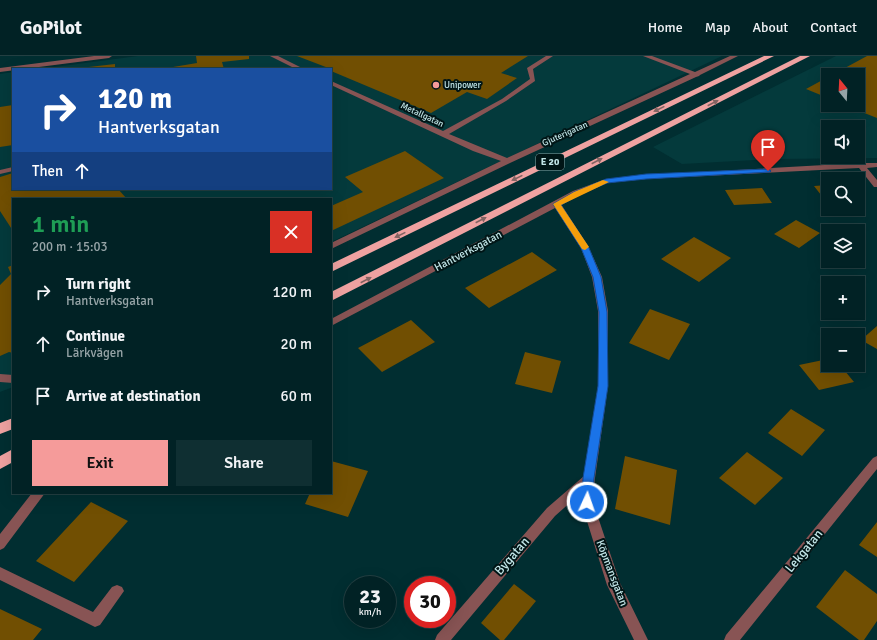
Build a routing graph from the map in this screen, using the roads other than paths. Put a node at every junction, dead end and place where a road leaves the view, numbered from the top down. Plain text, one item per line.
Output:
1 (109, 56) edge
2 (273, 56) edge
3 (550, 56) edge
4 (646, 56) edge
5 (736, 56) edge
6 (770, 56) edge
7 (806, 56) edge
8 (12, 68) edge
9 (16, 68) edge
10 (299, 68) edge
11 (0, 70) edge
12 (697, 75) junction
13 (332, 83) edge
14 (444, 134) junction
15 (507, 161) junction
16 (877, 165) edge
17 (860, 166) junction
18 (12, 169) edge
19 (0, 172) edge
20 (877, 185) edge
21 (556, 204) junction
22 (332, 246) edge
23 (332, 268) edge
24 (332, 296) edge
25 (332, 322) edge
26 (0, 378) edge
27 (12, 379) edge
28 (12, 423) edge
29 (0, 429) edge
30 (12, 456) edge
31 (877, 461) edge
32 (0, 463) edge
33 (589, 478) junction
34 (38, 494) edge
35 (0, 544) edge
36 (0, 573) edge
37 (117, 591) dead end
38 (442, 640) edge
39 (641, 640) edge
40 (731, 640) edge

1 - 9 street
2 - 10 street
3 - 14 street
4 - 12 street
5 - 12 street, Gjuterigatan
6 -> 23 highway, E 20
24 -> 7 highway, E 20
8 - 11 street
12 - 15 street, Gjuterigatan
13 - 14 street, Metallgatan
14 - 15 street, Metallgatan
15 - 22 street, Gjuterigatan
16 - 17 street, Hantverksgatan
17 - 20 street
17 - 21 street, Hantverksgatan
18 - 19 street
21 - 25 street, Hantverksgatan
21 - 33 street, Köpmansgatan
26 - 27 street
28 - 29 highway
30 - 32 highway
31 - 40 street, Lekgatan
33 - 38 street, Bygatan
33 - 39 street, Köpmansgatan
34 - 35 street
36 - 37 street

